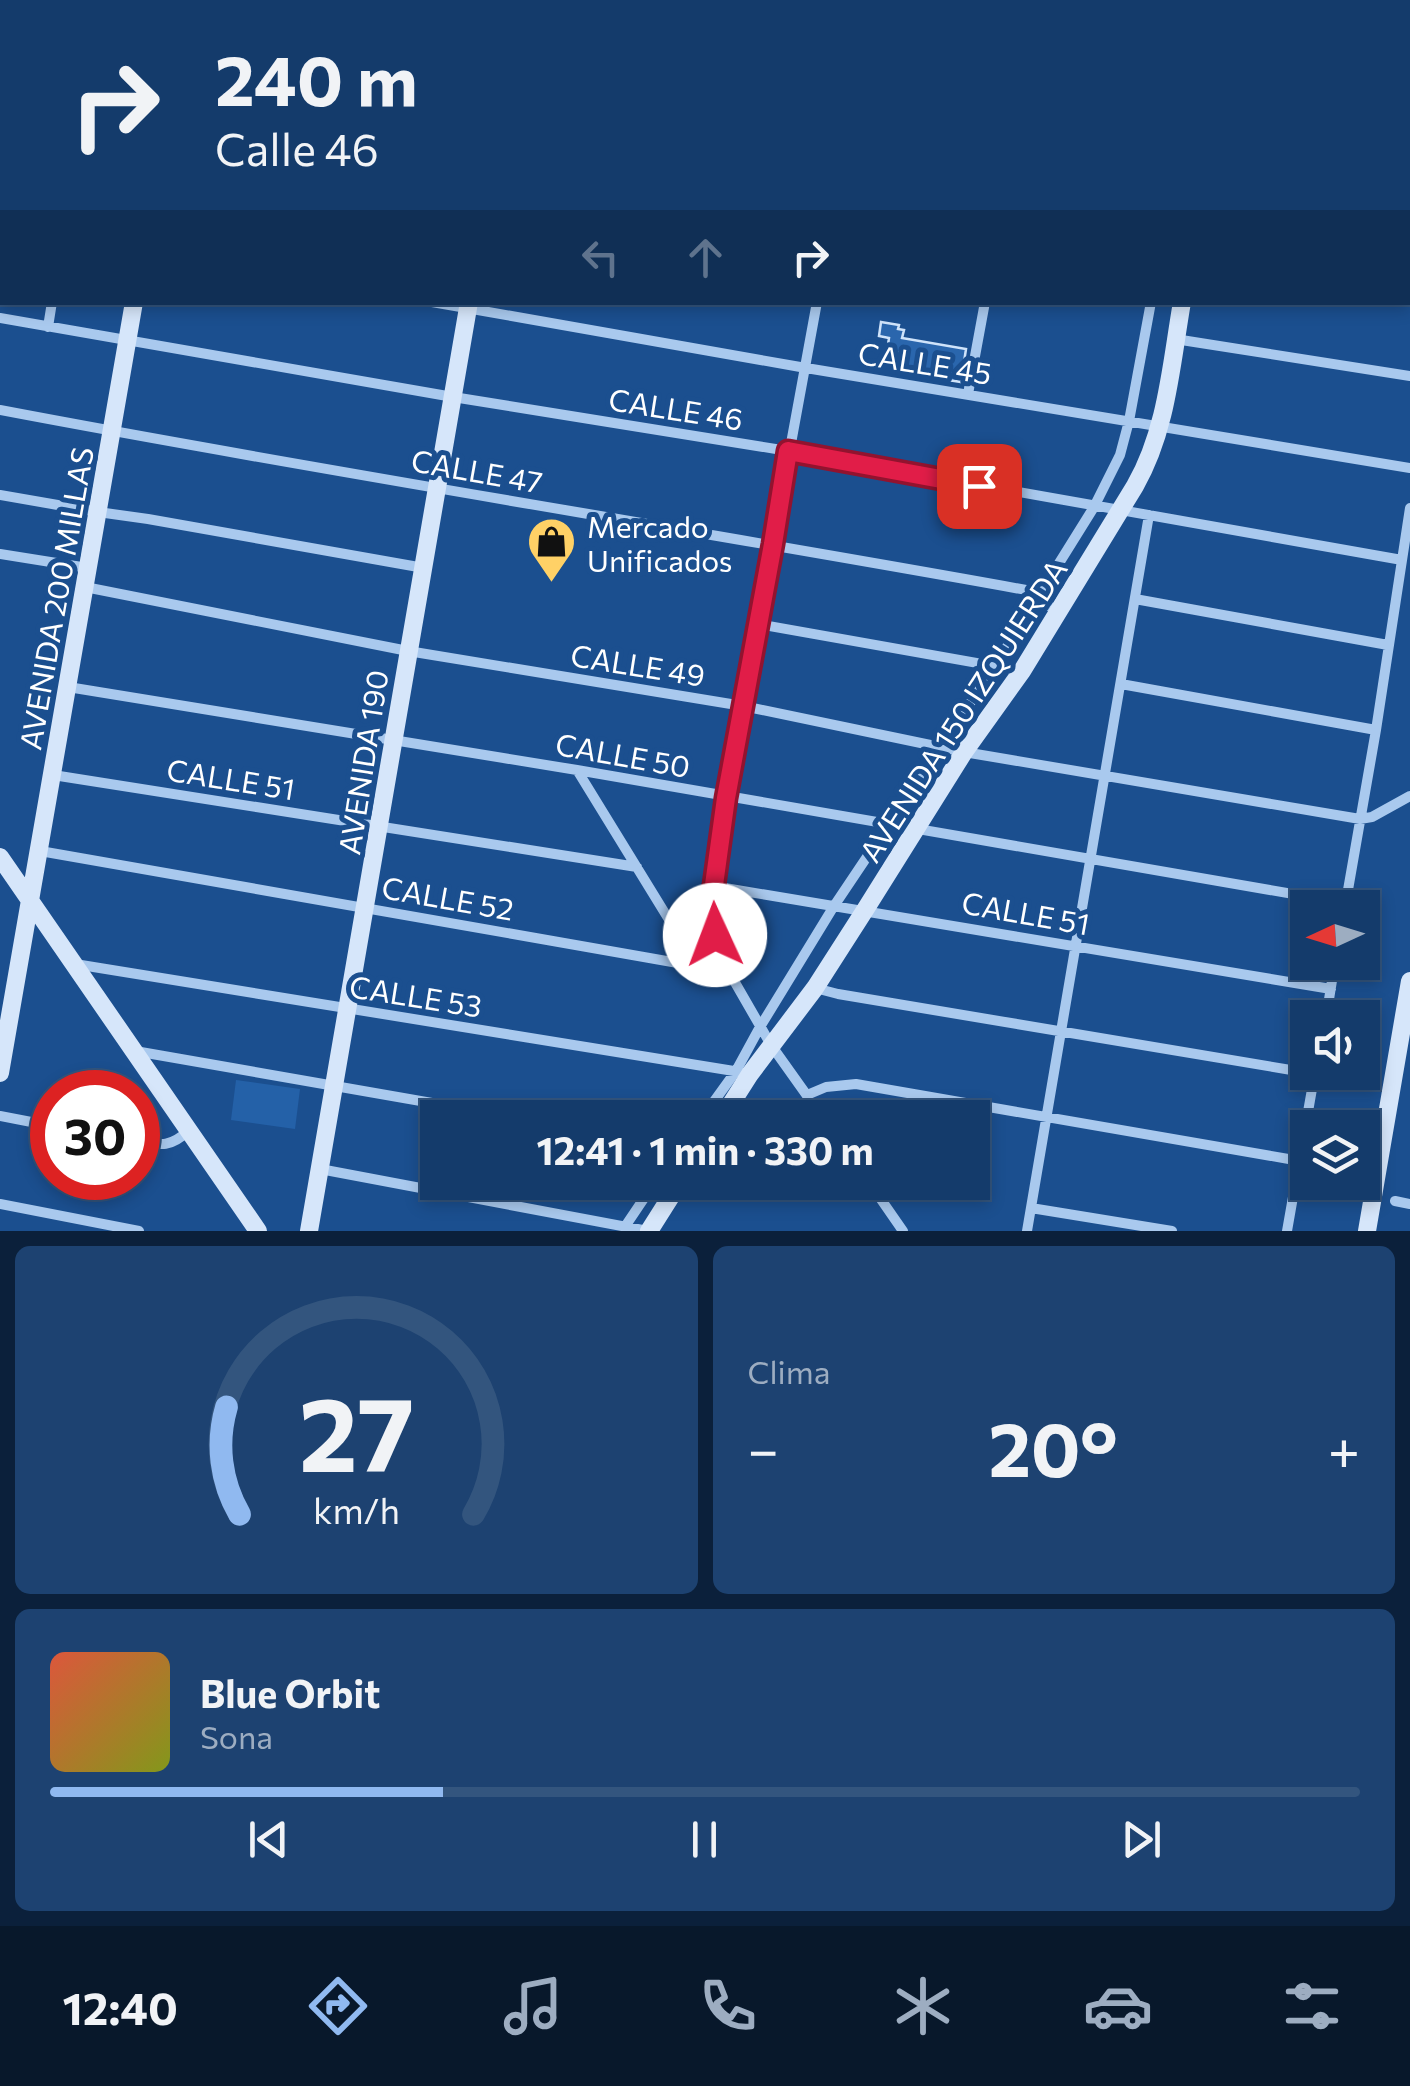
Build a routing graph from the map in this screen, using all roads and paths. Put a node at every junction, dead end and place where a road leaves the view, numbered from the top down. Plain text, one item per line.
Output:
1 (52, 305) edge
2 (133, 305) edge
3 (816, 305) edge
4 (984, 305) edge
5 (1150, 305) edge
6 (1181, 305) edge
7 (468, 306) edge
8 (0, 318) edge
9 (48, 327) junction
10 (1175, 339) junction
11 (127, 340) junction
12 (806, 368) junction
13 (1410, 376) edge
14 (968, 394) junction
15 (453, 397) junction
16 (0, 410) edge
17 (1130, 421) junction
18 (1160, 426) junction
19 (112, 431) junction
20 (788, 451) junction
21 (1410, 468) edge
22 (437, 490) junction
23 (0, 495) edge
24 (1094, 507) junction
25 (1410, 508) edge
26 (98, 512) junction
27 (1120, 512) junction
28 (1149, 515) junction
29 (773, 544) junction
30 (0, 554) edge
31 (1402, 560) junction
32 (424, 568) junction
33 (87, 578) junction
34 (1037, 598) junction
35 (1134, 599) junction
36 (1058, 612) junction
37 (758, 624) junction
38 (1388, 646) junction
39 (408, 651) junction
40 (995, 666) junction
41 (1022, 671) junction
42 (1121, 684) junction
43 (68, 687) junction
44 (743, 706) junction
45 (1376, 730) junction
46 (394, 741) junction
47 (940, 747) junction
48 (964, 752) junction
49 (577, 770) junction
50 (53, 775) junction
51 (1104, 775) junction
52 (1410, 796) edge
53 (726, 798) junction
54 (1360, 820) junction
55 (888, 824) junction
56 (380, 827) junction
57 (917, 828) junction
58 (40, 851) junction
59 (0, 857) edge
60 (1090, 858) junction
61 (638, 866) junction
62 (713, 886) junction
63 (1348, 890) edge
64 (1290, 896) edge
65 (32, 902) junction
66 (834, 906) junction
67 (366, 908) junction
68 (865, 910) junction
69 (1075, 946) junction
70 (74, 964) junction
71 (702, 967) junction
72 (729, 972) junction
73 (1333, 980) edge
74 (1410, 981) edge
75 (814, 988) junction
76 (1331, 990) junction
77 (1329, 1000) edge
78 (348, 1009) junction
79 (760, 1027) junction
80 (1060, 1032) junction
81 (1405, 1035) edge
82 (3, 1042) edge
83 (771, 1045) junction
84 (134, 1051) junction
85 (1290, 1069) edge
86 (743, 1072) junction
87 (0, 1073) edge
88 (335, 1085) junction
89 (807, 1095) junction
90 (420, 1100) edge
91 (718, 1100) edge
92 (730, 1100) edge
93 (810, 1100) edge
94 (0, 1116) edge
95 (1045, 1118) junction
96 (30, 1122) edge
97 (188, 1131) junction
98 (160, 1146) edge
99 (1290, 1159) edge
100 (320, 1168) junction
101 (644, 1200) edge
102 (668, 1200) edge
103 (881, 1200) edge
104 (1293, 1200) edge
105 (1395, 1202) dead end
106 (0, 1204) edge
107 (1410, 1204) edge
108 (1031, 1208) junction
109 (624, 1229) edge
110 (254, 1230) edge
111 (139, 1231) edge
112 (310, 1231) edge
113 (648, 1231) edge
114 (903, 1231) edge
115 (1027, 1231) edge
116 (1172, 1231) edge
117 (1287, 1231) edge
118 (1367, 1231) edge

1 - 9 street
2 - 11 street, AVENIDA 200 MILLAS
3 - 12 street
4 - 14 street
5 - 17 street, AVENIDA 150 IZQUIERDA
6 - 10 street, AVENIDA 150 IZQUIERDA
7 - 12 street, CALLE 45
7 - 15 street, AVENIDA 190
8 - 9 street, CALLE 46
9 - 11 street, CALLE 46
10 - 13 street
10 - 18 street, AVENIDA 150 IZQUIERDA
11 - 15 street, CALLE 46
11 - 19 street, AVENIDA 200 MILLAS
12 - 14 street, CALLE 45
12 - 20 street
14 - 17 street, CALLE 45
15 - 20 street, CALLE 46
15 - 22 street, AVENIDA 190
16 - 19 street, CALLE 47
17 - 18 street, CALLE 45
17 - 24 street, AVENIDA 150 IZQUIERDA
18 - 21 street, CALLE 45
18 - 27 street, AVENIDA 150 IZQUIERDA
19 - 22 street, CALLE 47
19 - 26 street, AVENIDA 200 MILLAS
20 - 24 street, CALLE 46
20 - 29 street
22 - 29 street, CALLE 47
22 - 32 street, AVENIDA 190
23 - 26 street
24 - 27 street, CALLE 46
24 - 34 street, AVENIDA 150 IZQUIERDA
25 - 31 street
26 - 32 street
26 - 33 street, AVENIDA 200 MILLAS
27 - 28 street, CALLE 46
27 - 36 street, AVENIDA 150 IZQUIERDA
28 - 31 street, CALLE 46
28 - 35 street
29 - 34 street, CALLE 47
29 - 37 street
30 - 33 street, CALLE 49
31 - 38 street
32 - 39 street, AVENIDA 190
33 - 39 street, CALLE 49
33 - 43 street, AVENIDA 200 MILLAS
34 - 36 street, CALLE 47
34 - 40 street, AVENIDA 150 IZQUIERDA
35 - 38 street
35 - 42 street
36 - 41 street, AVENIDA 150 IZQUIERDA
37 - 40 street
37 - 44 street
38 - 45 street
39 - 44 street, CALLE 49
39 - 46 street, AVENIDA 190
40 - 41 street
40 - 47 street, AVENIDA 150 IZQUIERDA
41 - 48 street, AVENIDA 150 IZQUIERDA
42 - 45 street
42 - 51 street
43 - 46 street, CALLE 50
43 - 50 street, AVENIDA 200 MILLAS
44 - 47 street, CALLE 49
44 - 53 street
45 - 54 street
46 - 49 street, CALLE 50
46 - 56 street, AVENIDA 190
47 - 48 street, CALLE 49
47 - 55 street, AVENIDA 150 IZQUIERDA
48 - 51 street, CALLE 49
48 - 57 street, AVENIDA 150 IZQUIERDA
49 - 53 street, CALLE 50
49 - 61 street
50 - 56 street, CALLE 51
50 - 58 street, AVENIDA 200 MILLAS
51 - 54 street, CALLE 49
51 - 60 street
52 - 54 street
53 - 55 street, CALLE 50
53 - 62 street
54 - 63 street
55 - 57 street, CALLE 50
55 - 66 street, AVENIDA 150 IZQUIERDA
56 - 61 street, CALLE 51
56 - 67 street, AVENIDA 190
57 - 60 street, CALLE 50
57 - 68 street, AVENIDA 150 IZQUIERDA
58 - 65 street, AVENIDA 200 MILLAS
58 - 67 street, CALLE 52
59 - 65 street
60 - 64 street, CALLE 50
60 - 69 street
61 - 71 street
62 - 66 street, CALLE 51
62 - 72 street
65 - 70 street
65 - 82 street, AVENIDA 200 MILLAS
66 - 68 street, CALLE 51
66 - 79 street, AVENIDA 150 IZQUIERDA
67 - 71 street, CALLE 52
67 - 78 street, AVENIDA 190
68 - 69 street, CALLE 51
68 - 75 street, AVENIDA 150 IZQUIERDA
69 - 76 street, CALLE 51
69 - 80 street
70 - 78 street, CALLE 53
70 - 84 street
71 - 72 street, CALLE 52
72 - 79 street
73 - 76 street
74 - 81 street
75 - 80 street
75 - 83 street, AVENIDA 150 IZQUIERDA
76 - 77 street
78 - 86 street, CALLE 53
78 - 88 street, AVENIDA 190
79 - 83 street
79 - 86 street, AVENIDA 150 IZQUIERDA
80 - 85 street
80 - 95 street
81 - 118 street
82 - 87 street, AVENIDA 200 MILLAS
83 - 86 street, AVENIDA 150 IZQUIERDA
83 - 89 street
84 - 88 street
84 - 97 street
86 - 91 street, AVENIDA 150 IZQUIERDA
86 - 92 street, AVENIDA 150 IZQUIERDA
88 - 90 street
88 - 100 street, AVENIDA 190
89 - 93 street
89 - 95 street
94 - 96 street
95 - 99 street
95 - 108 street
97 - 98 street
97 - 110 street
100 - 109 street
100 - 112 street, AVENIDA 190
101 - 109 street
102 - 113 street
103 - 114 street
104 - 117 street
105 - 107 street
106 - 111 street
108 - 115 street
108 - 116 street
109 - 113 street

